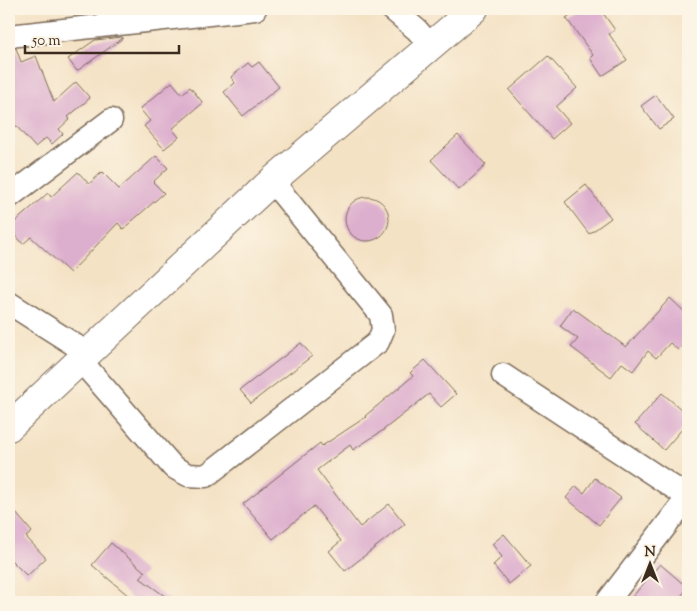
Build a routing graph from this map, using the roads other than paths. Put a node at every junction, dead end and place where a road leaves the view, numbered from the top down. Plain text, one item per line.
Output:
1 (255, 9) edge
2 (392, 9) edge
3 (474, 9) edge
4 (9, 36) edge
5 (430, 45) junction
6 (111, 120) dead end
7 (272, 181) junction
8 (9, 197) edge
9 (9, 302) edge
10 (85, 358) junction
11 (503, 375) dead end
12 (9, 427) edge
13 (688, 497) edge
14 (607, 602) edge

1 - 4 street
2 - 5 street
3 - 5 highway
5 - 7 highway
6 - 8 street
7 - 10 highway
7 - 10 street
9 - 10 street
10 - 12 highway
11 - 13 street
13 - 14 street

